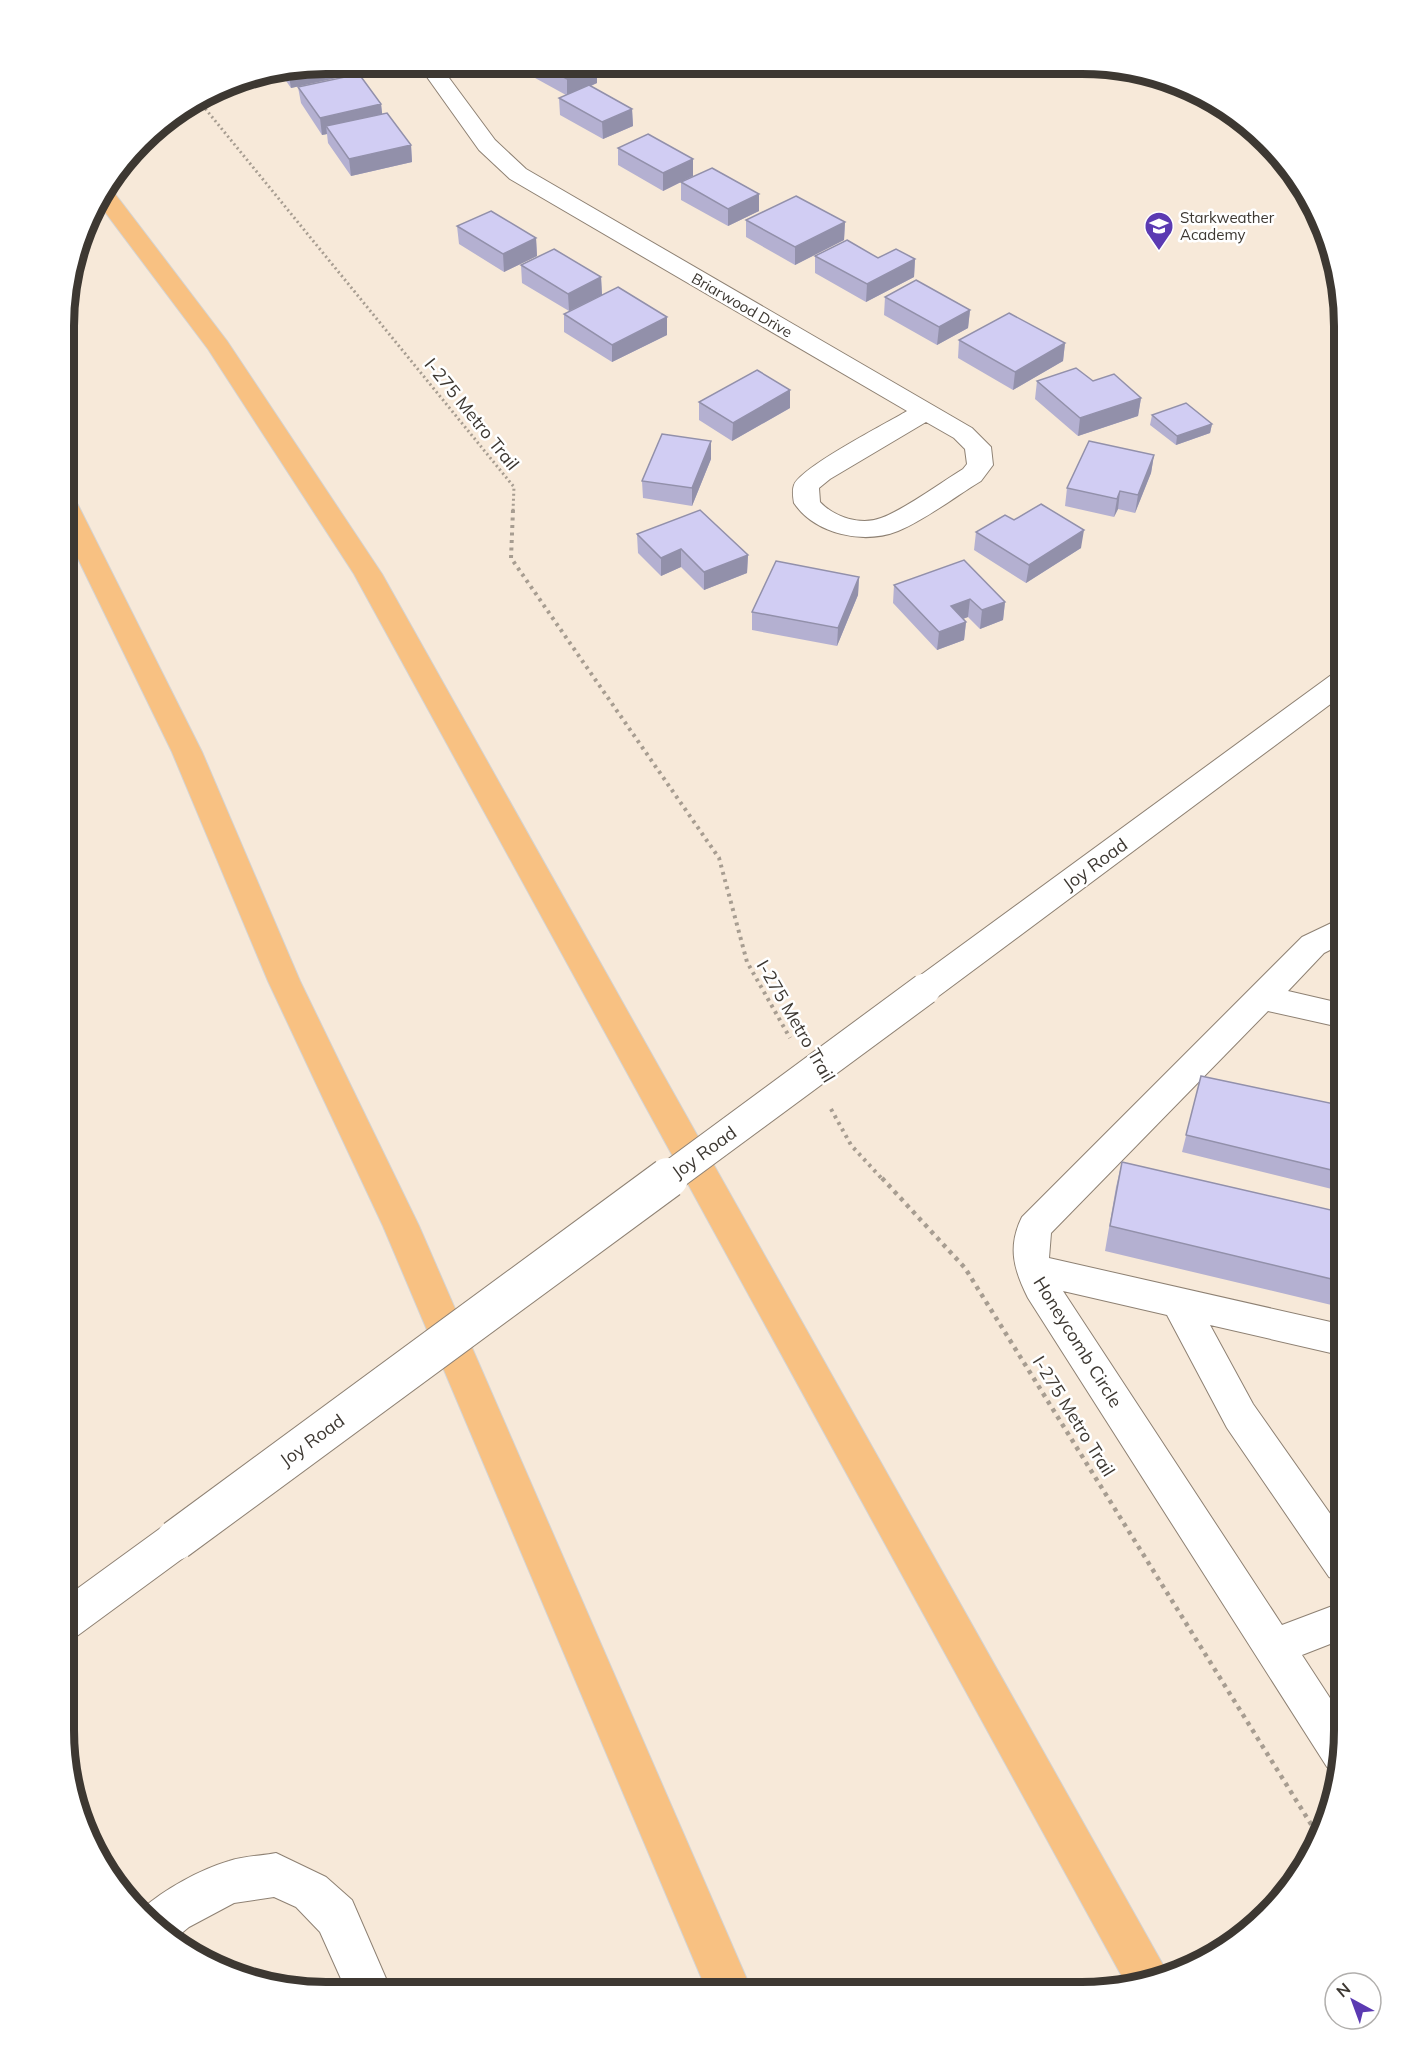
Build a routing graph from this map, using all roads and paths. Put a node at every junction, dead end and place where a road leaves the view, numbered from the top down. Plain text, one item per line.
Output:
1 (435, 74) edge
2 (202, 105) edge
3 (107, 199) edge
4 (924, 412) junction
5 (74, 524) edge
6 (1334, 687) edge
7 (1334, 933) edge
8 (1262, 997) junction
9 (1334, 1014) edge
10 (793, 1043) dead end
11 (828, 1104) dead end
12 (1032, 1269) junction
13 (1180, 1304) junction
14 (1334, 1339) edge
15 (1334, 1550) edge
16 (74, 1615) edge
17 (1334, 1624) edge
18 (1274, 1647) junction
19 (1333, 1740) edge
20 (1313, 1828) edge
21 (162, 1921) edge
22 (1145, 1973) edge
23 (365, 1982) edge
24 (726, 1982) edge

1 - 4 street, Briarwood Drive
2 - 10 path, I-275 Metro Trail
3 - 22 highway
4 - 4 street, Briarwood Drive
5 - 24 highway
6 - 16 street, Joy Road, bridge
7 - 8 street, Honeycomb Circle
8 - 9 street
8 - 12 street, Honeycomb Circle
11 - 20 path, I-275 Metro Trail
12 - 13 street
12 - 18 street, Honeycomb Circle
13 - 14 street
13 - 15 street
17 - 18 street
18 - 19 street, Honeycomb Circle
21 - 23 street

